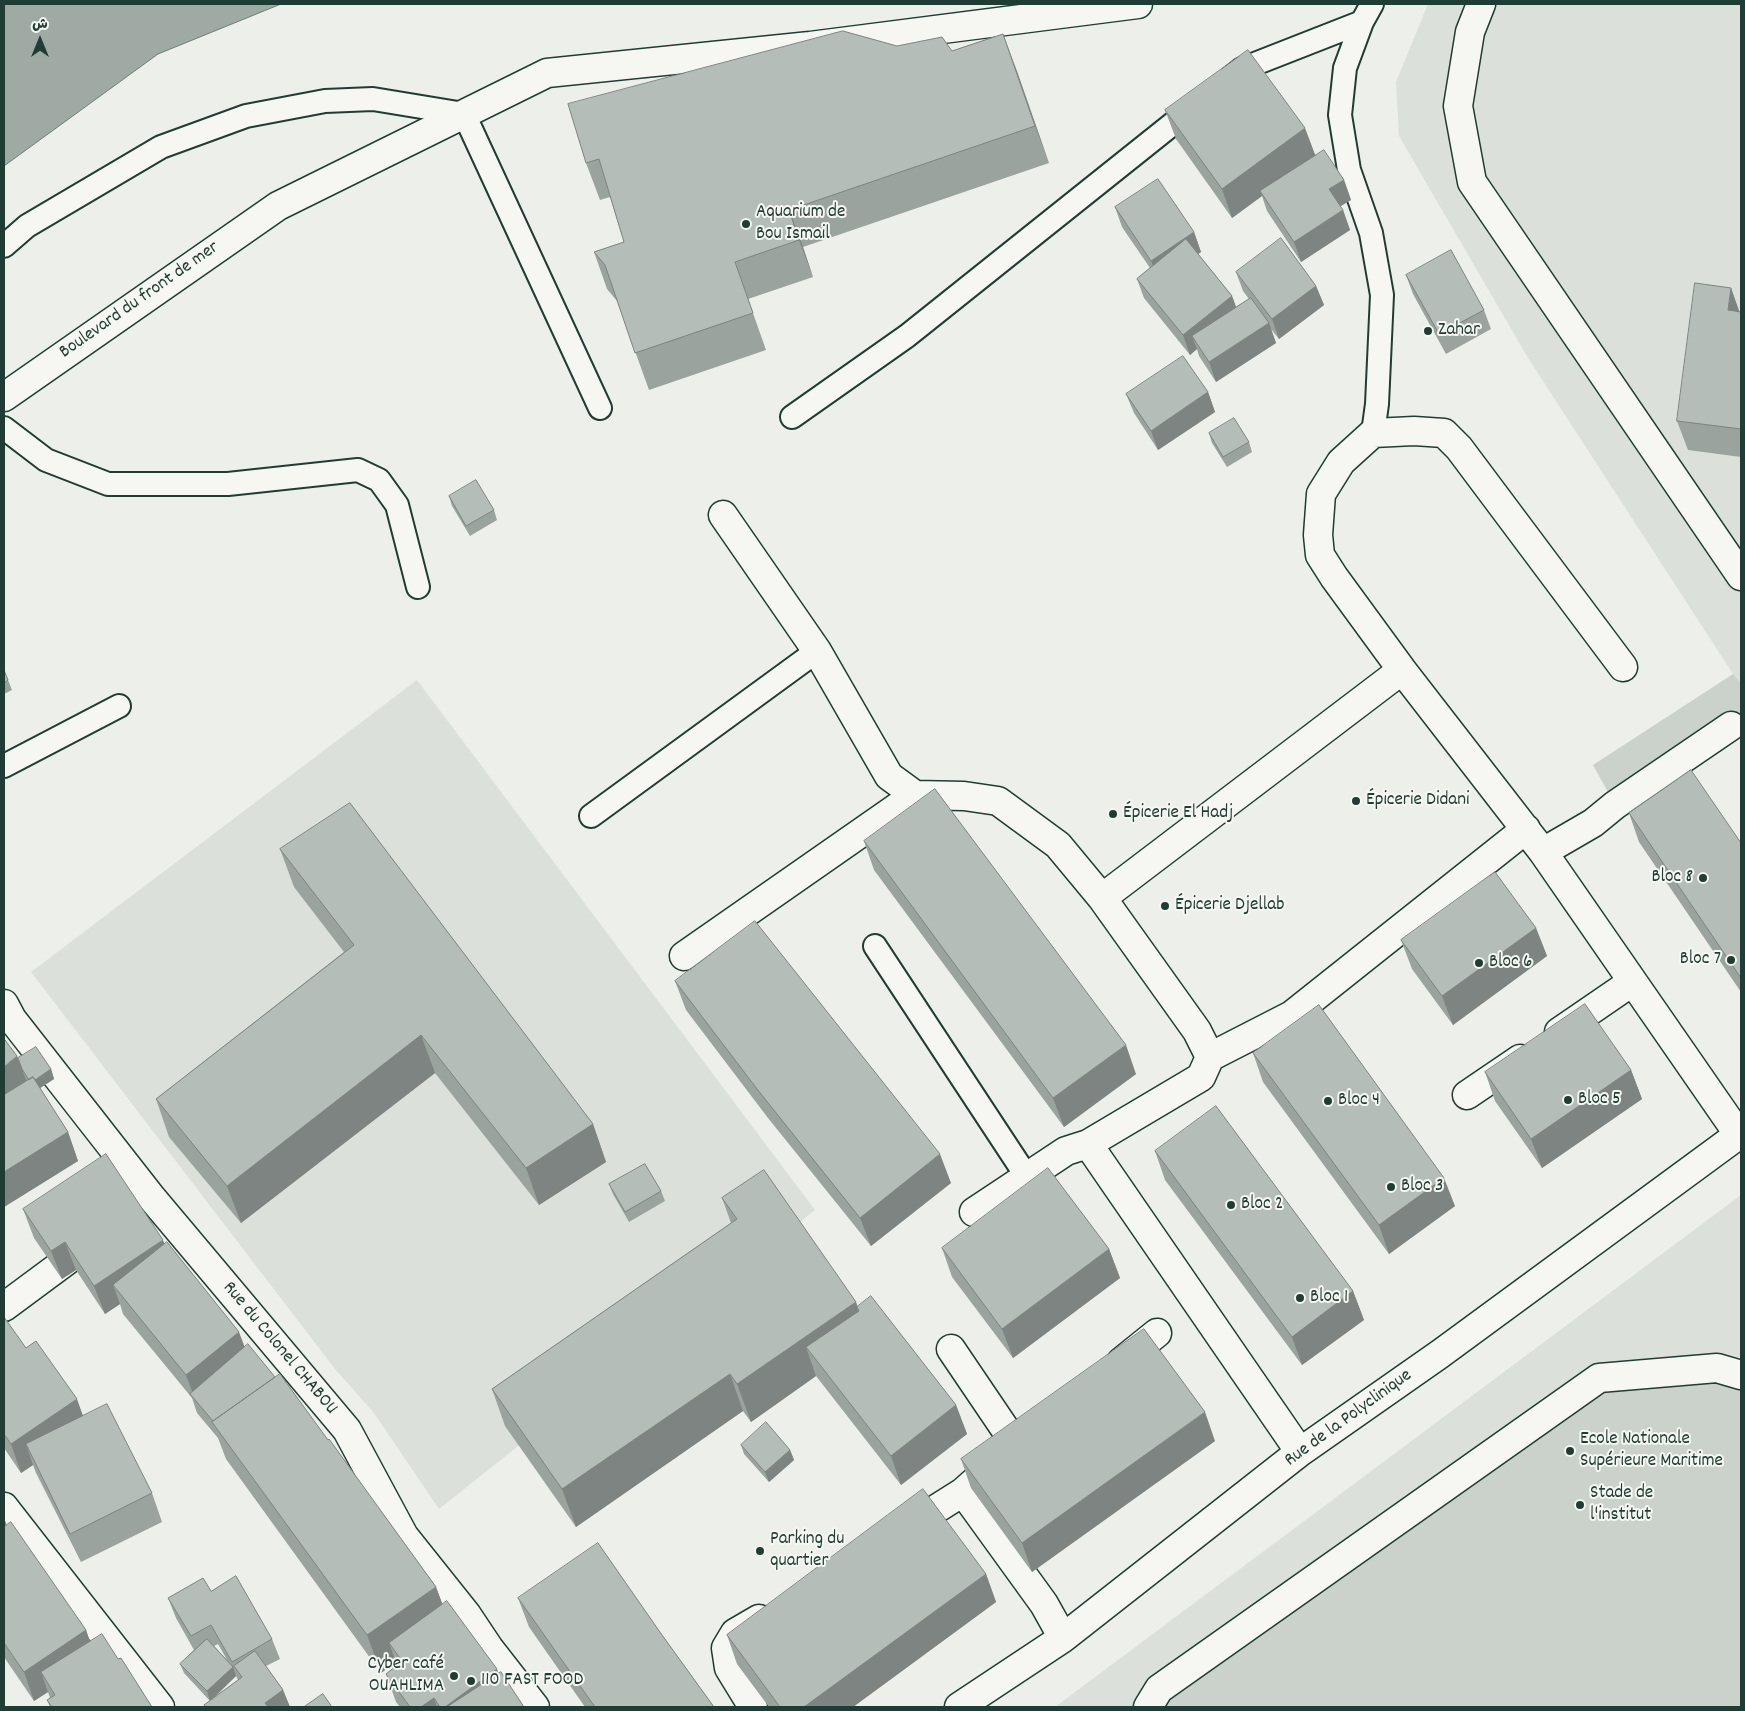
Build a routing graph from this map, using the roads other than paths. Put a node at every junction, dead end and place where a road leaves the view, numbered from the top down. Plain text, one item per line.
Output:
1 (1138, 4) edge
2 (1481, 4) edge
3 (1367, 13) edge
4 (464, 114) junction
5 (4, 246) edge
6 (4, 397) edge
7 (600, 408) dead end
8 (792, 416) dead end
9 (4, 428) edge
10 (1373, 433) junction
11 (723, 515) dead end
12 (1741, 576) edge
13 (418, 587) dead end
14 (817, 651) junction
15 (1623, 667) dead end
16 (1402, 670) junction
17 (119, 706) dead end
18 (1731, 726) dead end
19 (4, 766) edge
20 (915, 795) junction
21 (591, 816) dead end
22 (1526, 829) junction
23 (1543, 852) junction
24 (1102, 898) junction
25 (876, 946) dead end
26 (684, 956) dead end
27 (1632, 982) junction
28 (6, 1016) edge
29 (1210, 1057) junction
30 (1467, 1095) dead end
31 (1740, 1134) edge
32 (1088, 1144) junction
33 (1027, 1177) junction
34 (974, 1212) dead end
35 (105, 1232) edge
36 (4, 1307) edge
37 (1157, 1333) dead end
38 (952, 1348) dead end
39 (1741, 1375) edge
40 (1102, 1376) edge
41 (1300, 1452) junction
42 (964, 1492) junction
43 (4, 1507) edge
44 (888, 1539) edge
45 (778, 1607) edge
46 (1063, 1638) junction
47 (160, 1707) edge
48 (535, 1707) edge
49 (754, 1707) edge
50 (959, 1707) edge
51 (1148, 1707) edge

1 - 4 street, Boulevard du front de mer
2 - 12 street
3 - 8 lane
3 - 10 lane
4 - 5 lane
4 - 6 street, Boulevard du front de mer
4 - 7 lane
9 - 13 lane
10 - 15 street
10 - 16 street
11 - 14 street
14 - 20 street
14 - 21 lane
16 - 22 street
16 - 24 street
17 - 19 lane
18 - 23 street
20 - 24 street
20 - 26 street
22 - 23 street
22 - 29 street
23 - 27 street
24 - 29 street
25 - 33 lane
27 - 30 street
27 - 31 street
28 - 48 street, Rue du Colonel CHABOU
29 - 32 street
31 - 41 street, Rue de la Polyclinique
32 - 33 street
32 - 41 street
33 - 34 street
35 - 36 street
37 - 40 street
38 - 42 street
39 - 51 street
41 - 46 street, Rue de la Polyclinique
42 - 44 street
42 - 46 street
43 - 47 street
45 - 49 street
46 - 50 street, Rue de la Polyclinique

